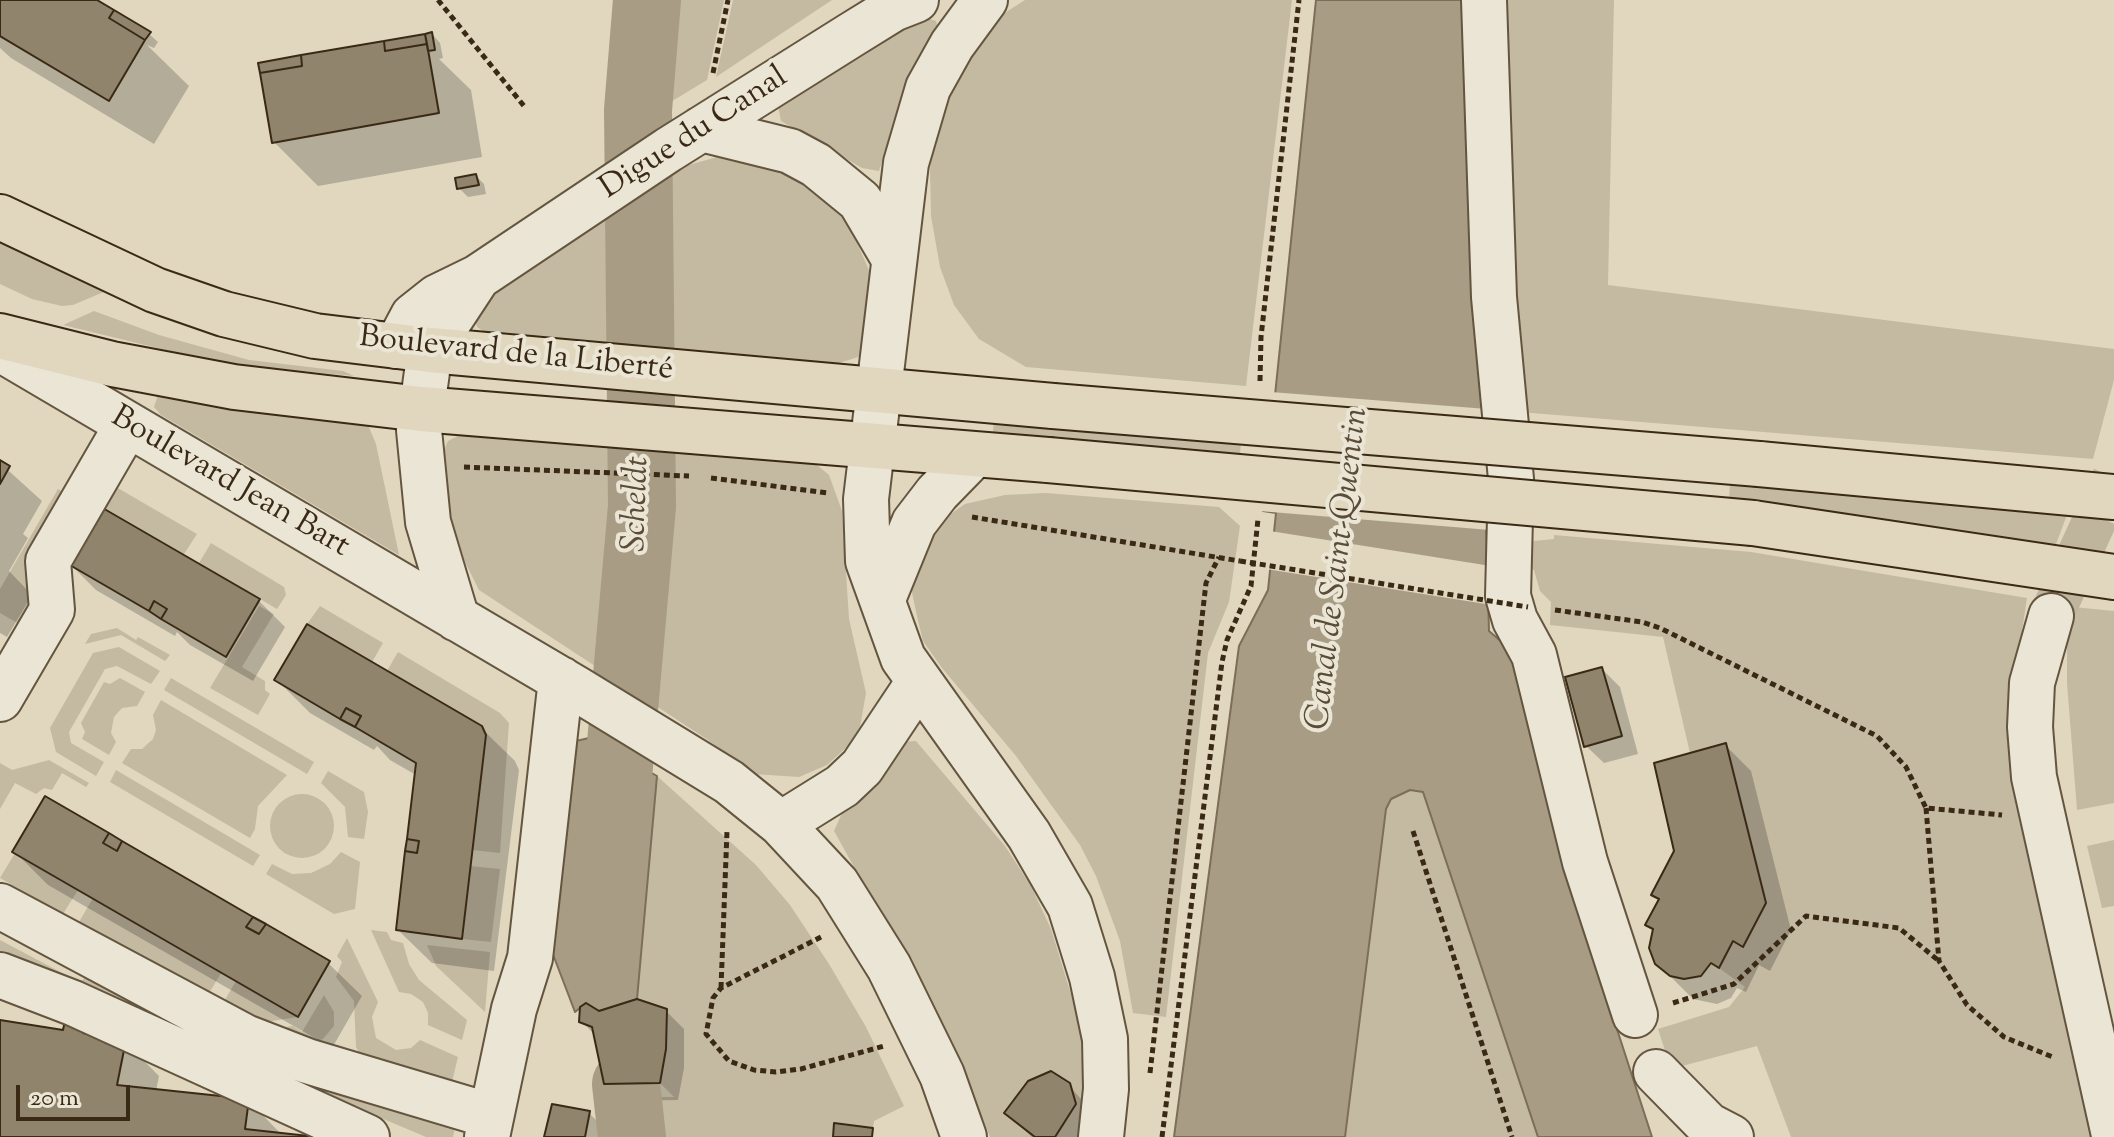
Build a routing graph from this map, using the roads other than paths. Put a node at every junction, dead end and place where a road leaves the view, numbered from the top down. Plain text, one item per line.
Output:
1 (916, 0) edge
2 (985, 0) edge
3 (1484, 0) edge
4 (685, 140) junction
5 (0, 217) edge
6 (893, 257) junction
7 (0, 336) edge
8 (413, 348) junction
9 (0, 349) edge
10 (878, 390) junction
11 (421, 409) junction
12 (127, 425) junction
13 (871, 446) junction
14 (974, 455) junction
15 (2114, 497) edge
16 (2114, 577) edge
17 (883, 599) junction
18 (2051, 616) tunnel mouth
19 (457, 619) junction
20 (918, 683) junction
21 (569, 684) junction
22 (0, 699) edge
23 (781, 824) junction
24 (0, 906) edge
25 (0, 975) edge
26 (1635, 1015) road end
27 (1656, 1072) dead end
28 (489, 1127) edge
29 (2114, 1135) edge
30 (367, 1137) edge
31 (964, 1137) edge
32 (1101, 1137) edge
33 (1731, 1137) edge

1 - 4 street, Digue du Canal
2 - 6 street
3 - 26 street
4 - 6 street
4 - 8 street, Digue du Canal
5 - 8 main road, Boulevard de la Liberté
6 - 10 street
7 - 11 main road, Boulevard de la Liberté
8 - 10 main road, Boulevard de la Liberté
8 - 11 street
9 - 12 street, Boulevard Jean Bart
10 - 13 street
10 - 15 main road, Boulevard de la Liberté, bridge
11 - 13 main road, Boulevard de la Liberté
11 - 19 street
12 - 19 street, Boulevard Jean Bart
12 - 22 street
13 - 14 main road, Boulevard de la Liberté
13 - 17 street
14 - 16 main road, Boulevard de la Liberté, bridge
14 - 17 street
17 - 20 street
18 - 29 street
19 - 21 street, Boulevard Jean Bart
20 - 23 street
20 - 32 street
21 - 23 street, Boulevard Jean Bart
21 - 28 street
23 - 31 street, Boulevard Jean Bart
24 - 28 street
25 - 30 street
27 - 33 street

